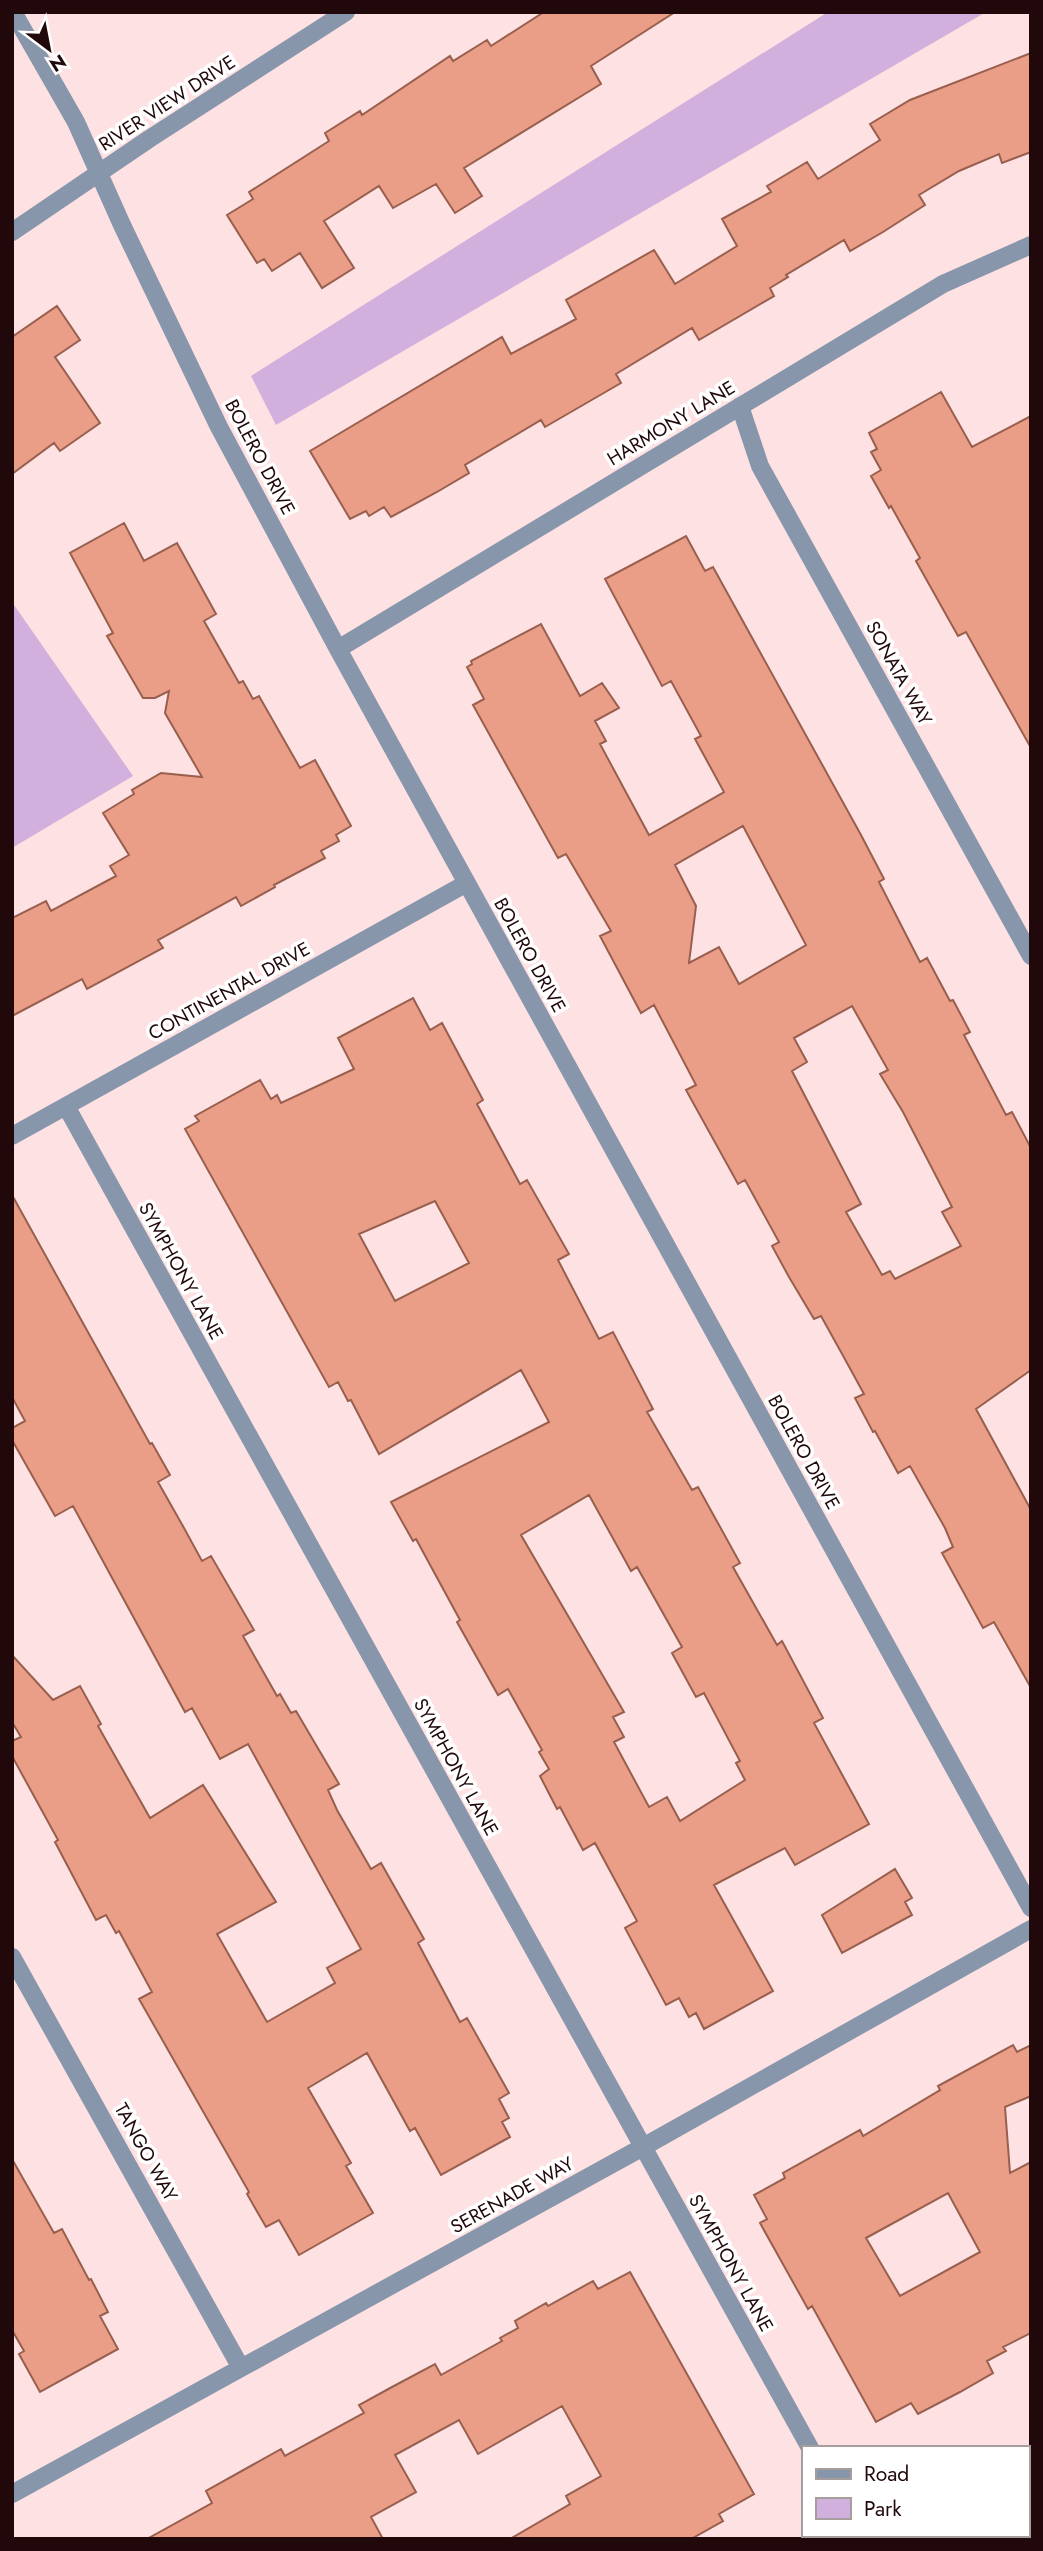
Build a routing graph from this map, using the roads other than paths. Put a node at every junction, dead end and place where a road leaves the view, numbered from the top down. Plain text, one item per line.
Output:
1 (13, 12) edge
2 (346, 12) edge
3 (98, 173) junction
4 (12, 232) edge
5 (1031, 245) edge
6 (740, 406) junction
7 (338, 649) junction
8 (467, 883) junction
9 (1031, 956) edge
10 (66, 1106) junction
11 (12, 1136) edge
12 (1031, 1908) edge
13 (1031, 1929) edge
14 (12, 1957) edge
15 (643, 2147) junction
16 (241, 2368) junction
17 (809, 2446) edge
18 (12, 2494) edge

1 - 3 street, BOLERO DRIVE
2 - 3 street, RIVER VIEW DRIVE
3 - 4 street, RIVER VIEW DRIVE
3 - 7 street, BOLERO DRIVE
5 - 6 street, HARMONY LANE
6 - 7 street, HARMONY LANE
6 - 9 street, SONATA WAY
7 - 8 street, BOLERO DRIVE
8 - 10 street, CONTINENTAL DRIVE
8 - 12 street, BOLERO DRIVE
10 - 11 street, CONTINENTAL DRIVE
10 - 15 street, SYMPHONY LANE
13 - 15 street, SERENADE WAY
14 - 16 street, TANGO WAY
15 - 16 street, SERENADE WAY
15 - 17 street, SYMPHONY LANE
16 - 18 street, SERENADE WAY

